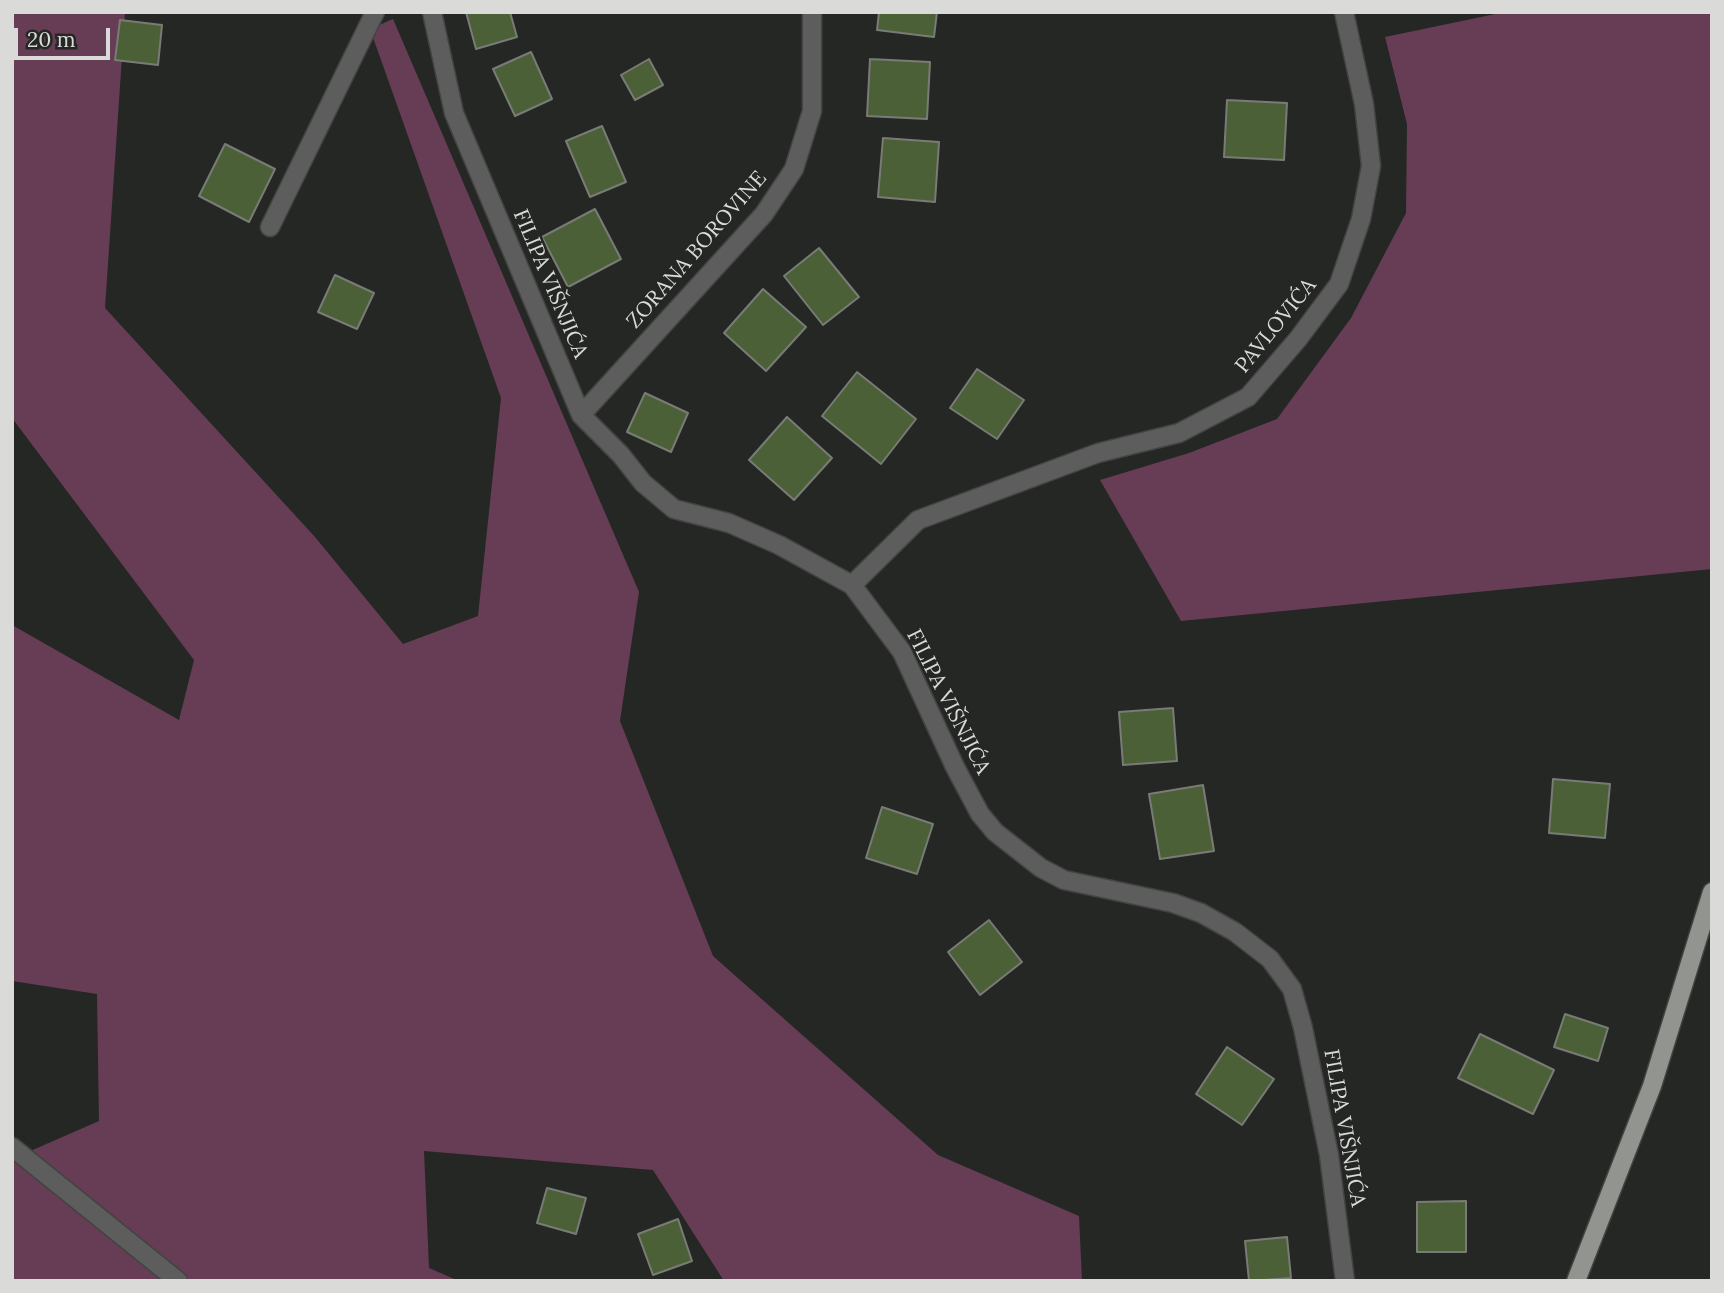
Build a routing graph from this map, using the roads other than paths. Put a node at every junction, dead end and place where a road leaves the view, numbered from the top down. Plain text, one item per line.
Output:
1 (375, 12) edge
2 (432, 12) edge
3 (812, 12) edge
4 (1344, 12) edge
5 (270, 227) dead end
6 (581, 415) junction
7 (852, 584) junction
8 (1712, 892) edge
9 (12, 1147) edge
10 (178, 1281) edge
11 (1345, 1281) edge
12 (1576, 1281) edge

1 - 5 street
2 - 6 street, FILIPA VIŠNJIĆA
3 - 6 street, ZORANA BOROVINE
4 - 7 street, PAVLOVIĆA
6 - 7 street, FILIPA VIŠNJIĆA
7 - 11 street, FILIPA VIŠNJIĆA
8 - 12 main road
9 - 10 street

